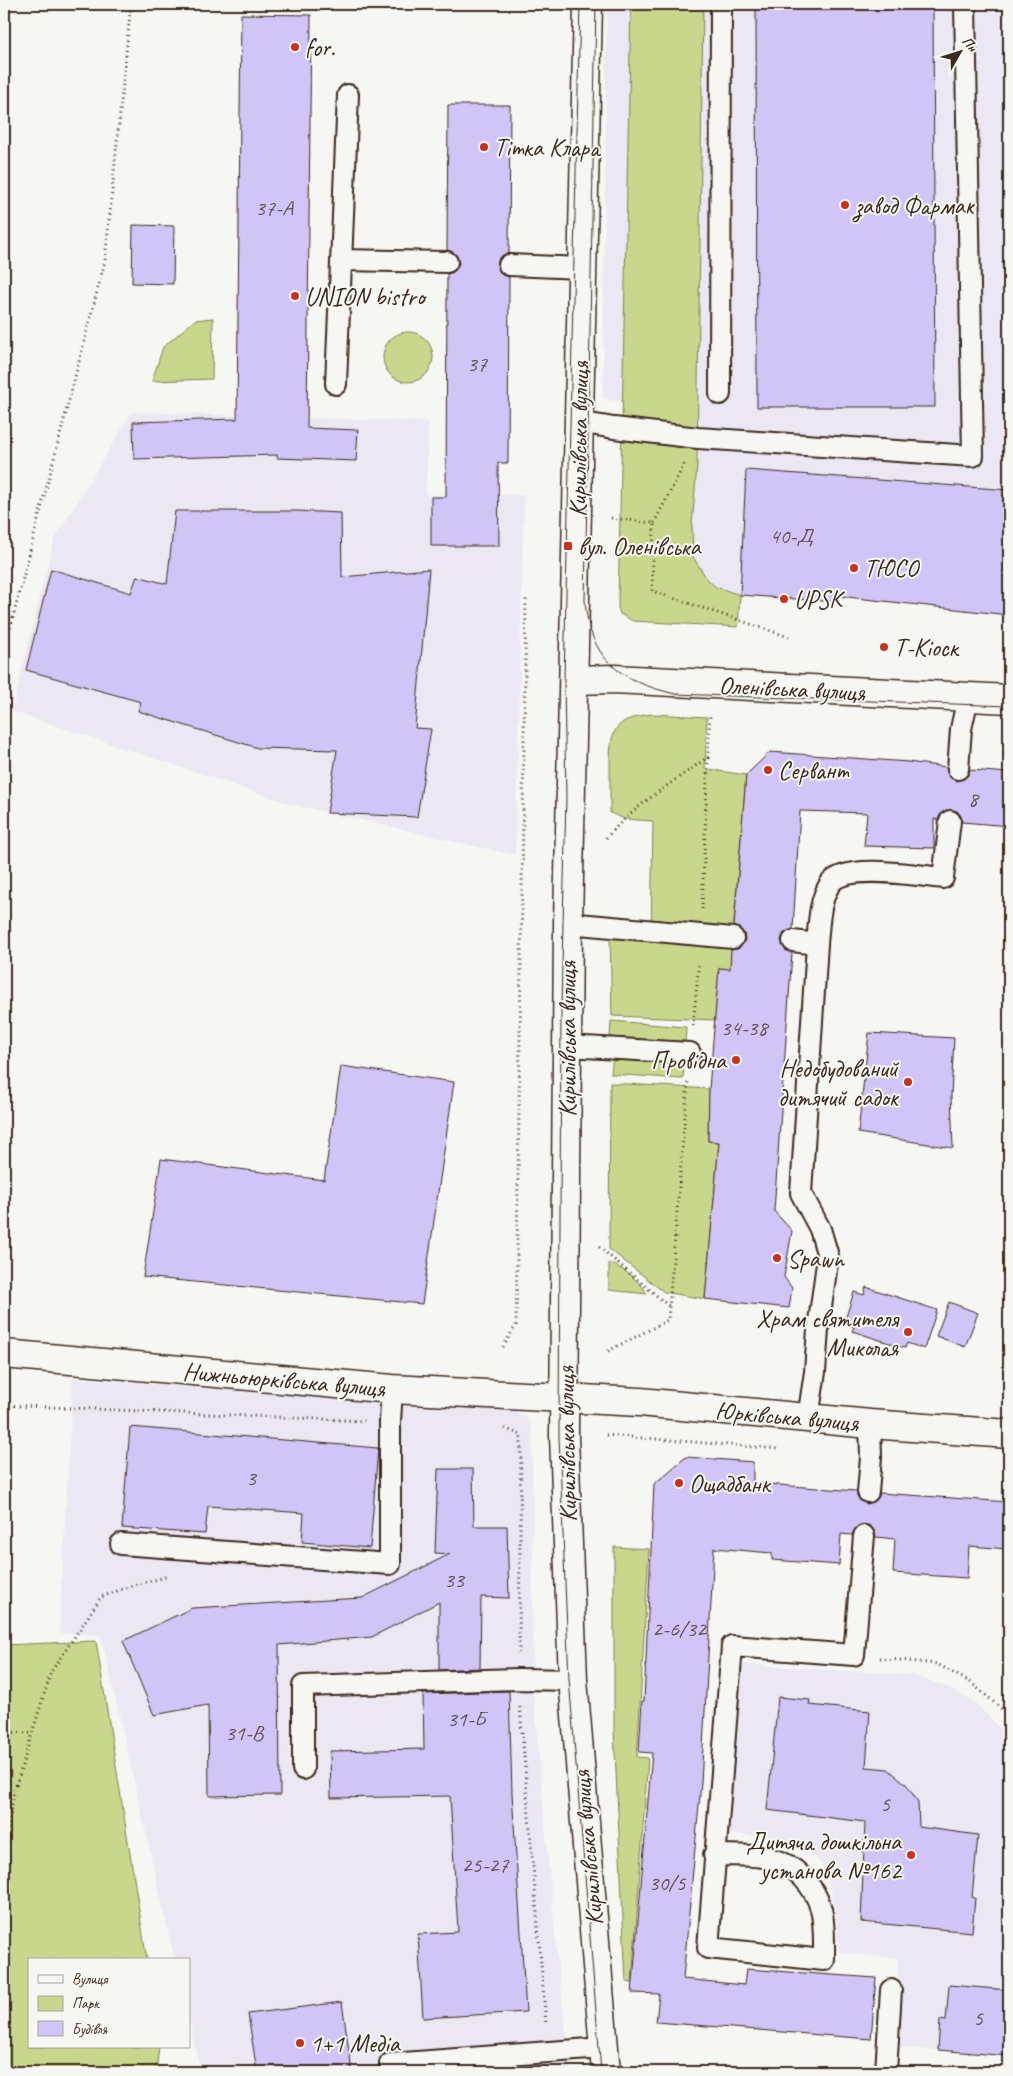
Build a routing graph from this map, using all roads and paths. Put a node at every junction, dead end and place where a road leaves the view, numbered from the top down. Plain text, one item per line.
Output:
1 (131, 4) edge
2 (588, 4) edge
3 (721, 4) edge
4 (965, 4) edge
5 (348, 95) dead end
6 (341, 260) junction
7 (447, 262) dead end
8 (509, 265) dead end
9 (582, 268) junction
10 (336, 384) dead end
11 (720, 394) dead end
12 (578, 422) junction
13 (698, 438) junction
14 (610, 518) dead end
15 (654, 522) junction
16 (526, 596) dead end
17 (789, 637) dead end
18 (4, 652) edge
19 (574, 680) junction
20 (968, 697) junction
21 (1009, 700) edge
22 (710, 710) dead end
23 (958, 769) dead end
24 (950, 821) dead end
25 (606, 838) dead end
26 (568, 923) junction
27 (732, 938) dead end
28 (792, 941) dead end
29 (817, 944) junction
30 (567, 1046) junction
31 (690, 1053) dead end
32 (599, 1247) dead end
33 (670, 1307) dead end
34 (503, 1347) dead end
35 (4, 1354) edge
36 (392, 1389) junction
37 (564, 1398) junction
38 (4, 1405) edge
39 (808, 1418) junction
40 (390, 1422) junction
41 (870, 1424) junction
42 (504, 1427) dead end
43 (1009, 1434) edge
44 (868, 1492) dead end
45 (864, 1536) dead end
46 (120, 1544) dead end
47 (131, 1586) dead end
48 (854, 1655) junction
49 (518, 1679) junction
50 (574, 1680) junction
51 (1009, 1709) edge
52 (4, 1732) edge
53 (32, 1733) junction
54 (303, 1769) dead end
55 (4, 1854) edge
56 (714, 1855) junction
57 (891, 1990) dead end
58 (549, 2051) junction
59 (604, 2060) edge
60 (390, 2064) dead end
61 (886, 2072) edge

1 - 18 path
2 - 9 street, Кирилівська вулиця
3 - 11 lane
4 - 13 lane
5 - 6 lane
6 - 7 lane
6 - 10 lane
8 - 9 lane
9 - 12 street, Кирилівська вулиця
12 - 13 lane
12 - 19 street, Кирилівська вулиця
13 - 15 path
14 - 15 path
15 - 17 path
16 - 34 path
19 - 20 street, Оленівська вулиця
19 - 26 street, Кирилівська вулиця
20 - 21 street, Оленівська вулиця
20 - 23 lane
22 - 25 path
24 - 29 lane
26 - 27 lane
26 - 30 street, Кирилівська вулиця
28 - 29 lane
29 - 39 lane
30 - 31 lane
30 - 37 street, Кирилівська вулиця
32 - 33 path
35 - 36 street, Нижньоюрківська вулиця
36 - 37 street, Нижньоюрківська вулиця
36 - 40 lane
37 - 39 street, Юрківська вулиця
37 - 50 street, Кирилівська вулиця
38 - 40 path
39 - 41 street, Юрківська вулиця
40 - 46 lane
41 - 43 street, Юрківська вулиця
41 - 44 lane
42 - 49 path
45 - 48 lane
47 - 53 path
48 - 51 path
48 - 56 lane
49 - 50 lane
49 - 54 lane
49 - 58 path
50 - 59 street, Кирилівська вулиця
52 - 53 path
53 - 55 path
56 - 56 lane
57 - 61 lane
58 - 59 lane
58 - 60 lane

